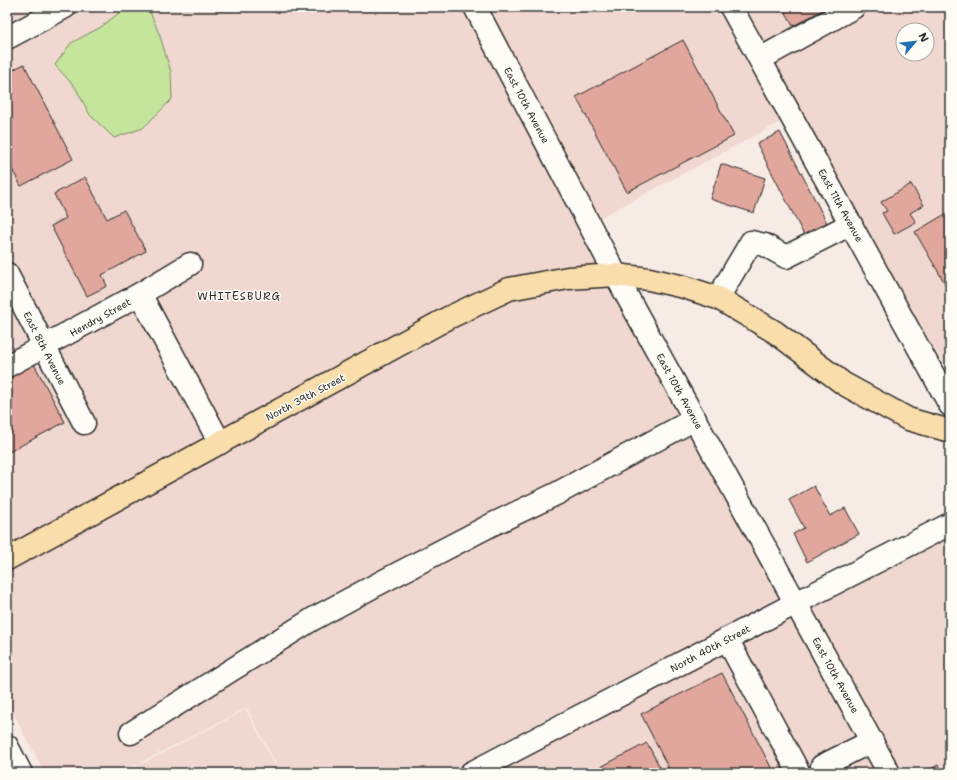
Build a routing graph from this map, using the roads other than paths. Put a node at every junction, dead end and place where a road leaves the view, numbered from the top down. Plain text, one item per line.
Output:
1 (65, 7) edge
2 (475, 7) edge
3 (731, 7) edge
4 (854, 7) edge
5 (7, 38) edge
6 (760, 59) junction
7 (851, 224) junction
8 (190, 264) dead end
9 (7, 274) edge
10 (616, 275) junction
11 (140, 294) junction
12 (718, 298) junction
13 (44, 347) junction
14 (7, 366) edge
15 (950, 405) edge
16 (695, 419) junction
17 (84, 423) dead end
18 (950, 431) edge
19 (220, 443) junction
20 (950, 524) edge
21 (7, 559) edge
22 (796, 602) junction
23 (726, 639) junction
24 (131, 733) dead end
25 (872, 741) junction
26 (7, 746) edge
27 (818, 771) edge
28 (21, 773) edge
29 (471, 773) edge
30 (799, 773) edge
31 (889, 773) edge

1 - 5 street
2 - 10 street, East 10th Avenue
3 - 6 street, East 11th Avenue
4 - 6 street
6 - 7 street, East 11th Avenue
7 - 12 street
7 - 15 street, East 11th Avenue
8 - 11 street, Hendry Street
9 - 13 street, East 8th Avenue
10 - 12 main road
10 - 16 street, East 10th Avenue
10 - 19 main road, North 39th Street
11 - 13 street, Hendry Street
11 - 19 street
12 - 18 main road
13 - 14 street, Hendry Street
13 - 17 street, East 8th Avenue
16 - 22 street, East 10th Avenue
16 - 24 street
19 - 21 main road, North 39th Street
20 - 22 street, North 40th Street
22 - 23 street, North 40th Street
22 - 25 street, East 10th Avenue
23 - 29 street, North 40th Street
23 - 30 street
25 - 27 street
25 - 31 street, East 10th Avenue
26 - 28 street

